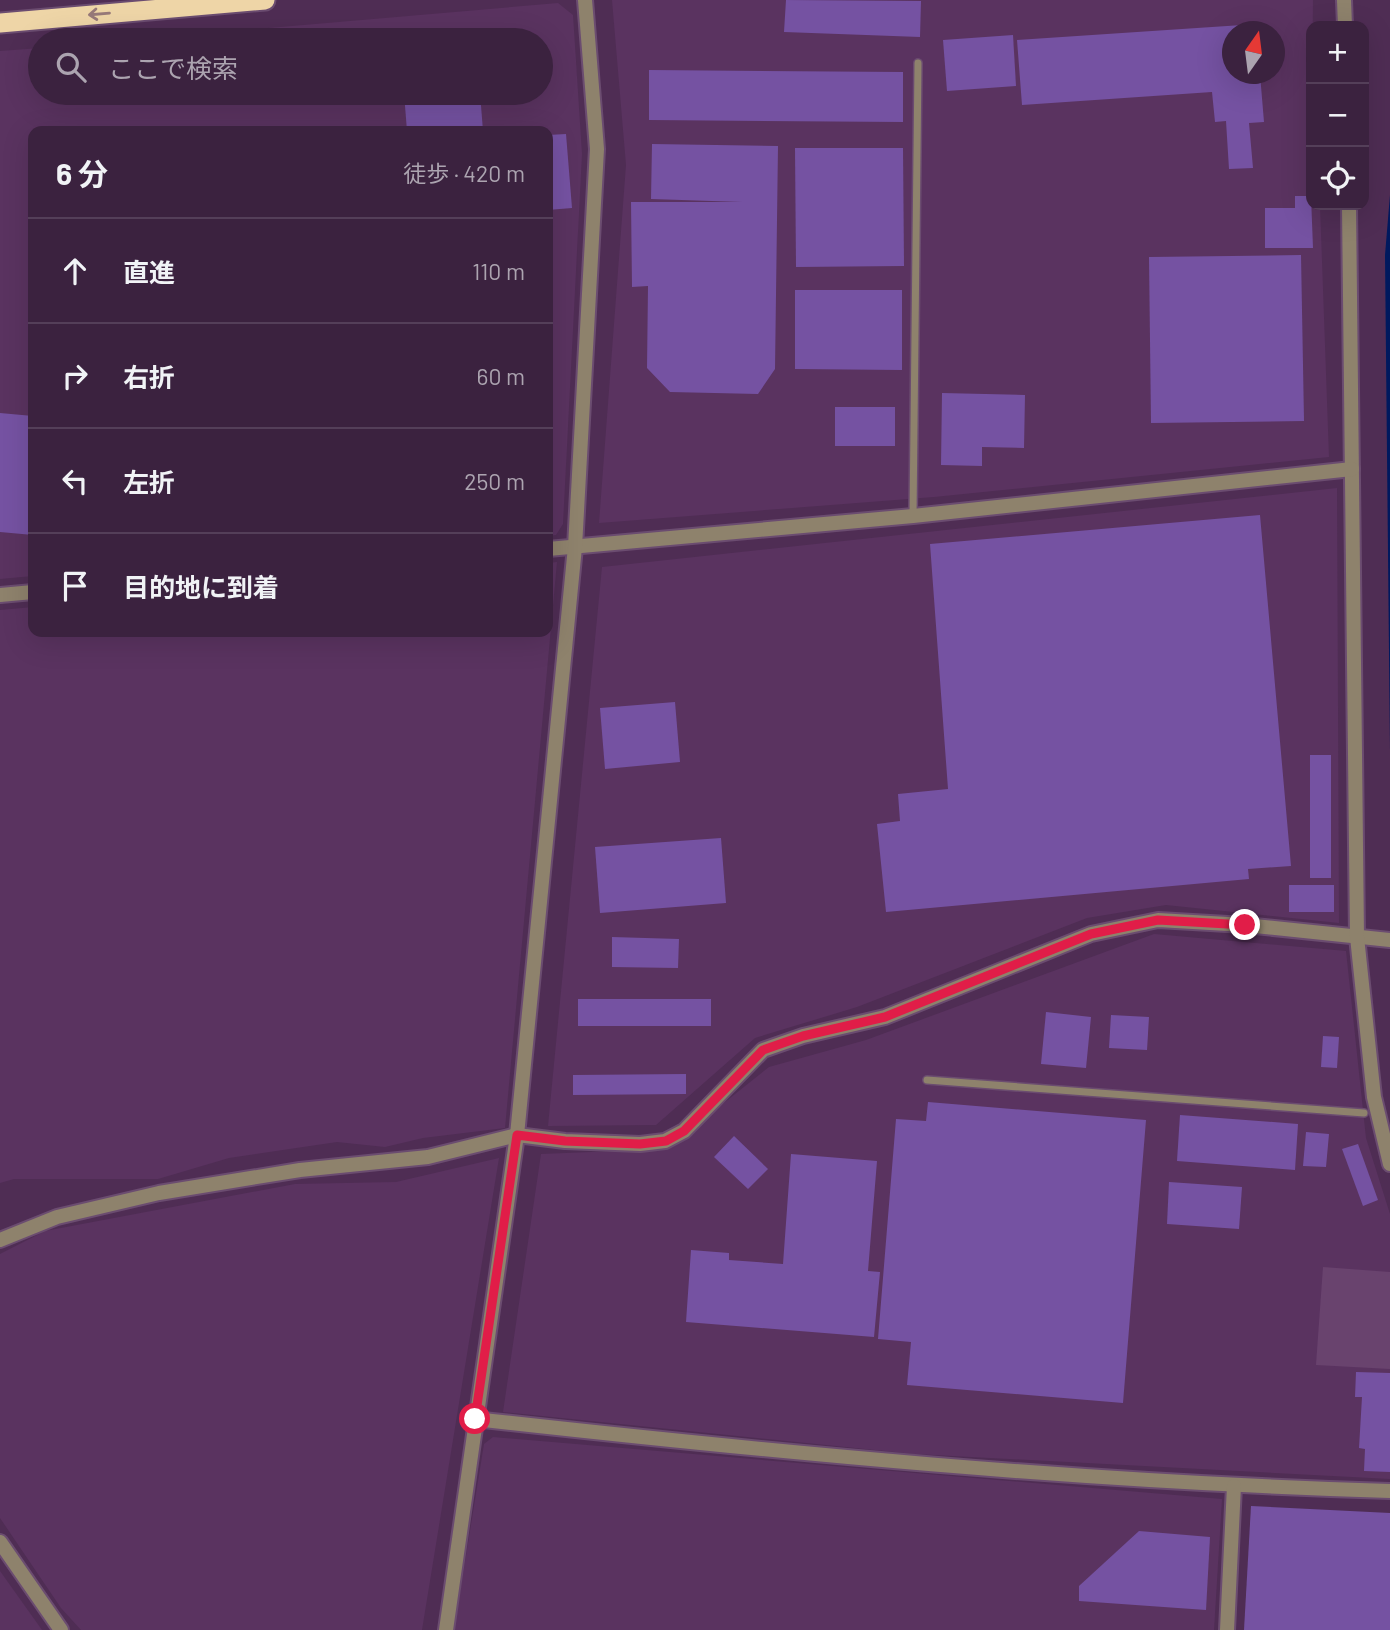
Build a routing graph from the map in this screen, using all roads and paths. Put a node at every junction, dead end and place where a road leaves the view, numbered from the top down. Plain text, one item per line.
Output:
1 (265, 0) edge
2 (585, 0) edge
3 (1344, 0) edge
4 (1345, 21) edge
5 (0, 23) edge
6 (918, 63) dead end
7 (1349, 210) edge
8 (1352, 469) junction
9 (913, 516) junction
10 (575, 547) junction
11 (553, 549) edge
12 (28, 592) edge
13 (0, 594) edge
14 (1364, 939) junction
15 (1390, 940) edge
16 (927, 1080) dead end
17 (1364, 1113) dead end
18 (517, 1135) junction
19 (1390, 1164) edge
20 (0, 1240) edge
21 (475, 1419) junction
22 (1234, 1486) junction
23 (1390, 1490) edge
24 (0, 1542) edge
25 (61, 1630) edge
26 (446, 1630) edge
27 (1227, 1630) edge

1 -> 5 highway
2 - 10 street
3 - 4 street
6 - 9 lane
7 - 8 street
8 - 9 street
8 - 14 street
9 - 10 street
10 - 11 street
10 - 18 street
12 - 13 street
14 - 15 street
14 - 18 street
14 - 19 street
16 - 17 lane
18 - 20 street
18 - 21 street
21 - 22 street
21 - 26 street
22 - 23 street
22 - 27 street
24 - 25 street

